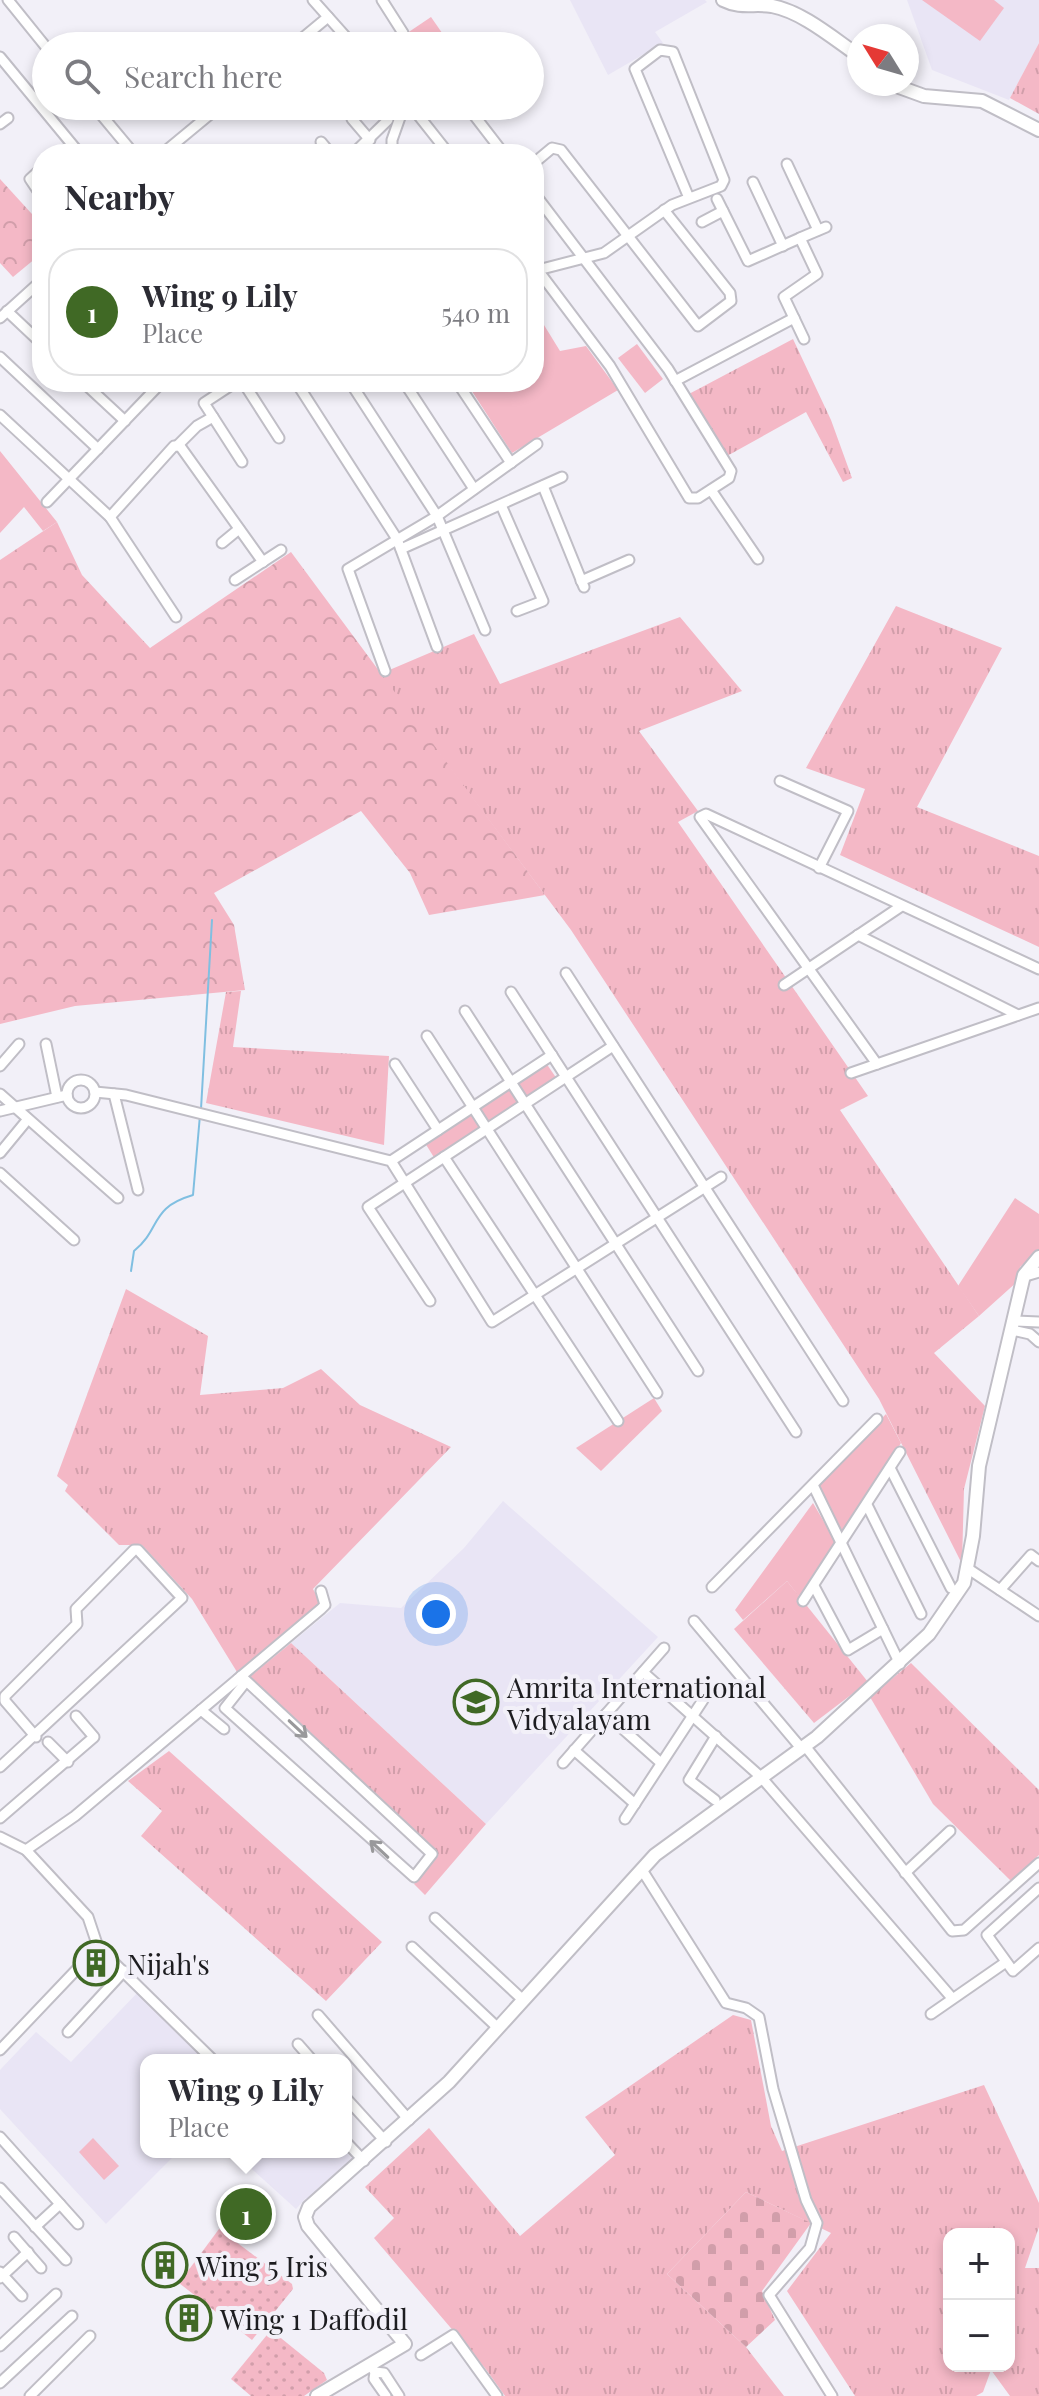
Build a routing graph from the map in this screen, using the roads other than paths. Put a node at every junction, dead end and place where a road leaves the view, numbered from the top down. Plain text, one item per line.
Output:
1 (8, 0) edge
2 (313, 0) edge
3 (382, 0) edge
4 (728, 2) edge
5 (752, 4) edge
6 (328, 17) junction
7 (34, 32) edge
8 (310, 32) edge
9 (341, 32) edge
10 (402, 32) edge
11 (847, 48) edge
12 (0, 57) edge
13 (919, 94) edge
14 (32, 96) edge
15 (52, 120) edge
16 (106, 120) edge
17 (203, 120) edge
18 (353, 120) edge
19 (388, 120) edge
20 (399, 120) edge
21 (422, 120) edge
22 (478, 120) edge
23 (1039, 130) edge
24 (370, 140) junction
25 (71, 144) edge
26 (126, 144) edge
27 (174, 144) edge
28 (365, 144) edge
29 (392, 144) edge
30 (441, 144) edge
31 (496, 144) edge
32 (544, 155) edge
33 (787, 164) dead end
34 (753, 182) dead end
35 (689, 198) junction
36 (717, 199) dead end
37 (544, 206) edge
38 (664, 210) junction
39 (723, 211) junction
40 (702, 222) dead end
41 (626, 237) junction
42 (800, 238) junction
43 (783, 246) junction
44 (583, 258) junction
45 (544, 267) edge
46 (544, 281) edge
47 (32, 289) edge
48 (3, 315) edge
49 (794, 318) junction
50 (32, 337) edge
51 (804, 339) dead end
52 (0, 357) edge
53 (675, 381) junction
54 (32, 387) edge
55 (37, 392) edge
56 (94, 392) edge
57 (153, 392) edge
58 (221, 392) edge
59 (249, 392) edge
60 (302, 392) edge
61 (356, 392) edge
62 (411, 392) edge
63 (464, 392) edge
64 (0, 415) edge
65 (213, 417) junction
66 (125, 421) junction
67 (279, 438) dead end
68 (537, 444) dead end
69 (177, 446) junction
70 (98, 449) junction
71 (242, 462) dead end
72 (511, 463) junction
73 (562, 477) dead end
74 (69, 479) junction
75 (543, 486) junction
76 (474, 489) junction
77 (711, 490) junction
78 (47, 502) dead end
79 (501, 505) junction
80 (437, 516) junction
81 (110, 517) junction
82 (239, 529) junction
83 (443, 530) junction
84 (222, 543) dead end
85 (399, 544) junction
86 (281, 550) dead end
87 (758, 559) dead end
88 (629, 560) dead end
89 (263, 562) junction
90 (235, 580) dead end
91 (517, 611) dead end
92 (176, 617) dead end
93 (485, 630) dead end
94 (437, 647) dead end
95 (385, 671) dead end
96 (780, 781) dead end
97 (819, 868) junction
98 (900, 907) junction
99 (858, 935) junction
100 (809, 968) junction
101 (1039, 969) edge
102 (566, 973) dead end
103 (784, 985) dead end
104 (511, 992) dead end
105 (1039, 1008) edge
106 (465, 1011) dead end
107 (1018, 1015) junction
108 (427, 1036) dead end
109 (19, 1044) dead end
110 (46, 1044) dead end
111 (613, 1046) junction
112 (552, 1055) junction
113 (395, 1064) dead end
114 (877, 1064) junction
115 (0, 1066) edge
116 (851, 1073) dead end
117 (566, 1077) junction
118 (511, 1082) junction
119 (95, 1092) junction
120 (0, 1094) edge
121 (114, 1094) junction
122 (62, 1096) junction
123 (525, 1104) junction
124 (15, 1107) junction
125 (473, 1107) junction
126 (0, 1111) edge
127 (28, 1119) junction
128 (487, 1129) junction
129 (438, 1130) junction
130 (0, 1153) edge
131 (444, 1157) junction
132 (391, 1161) junction
133 (0, 1173) edge
134 (721, 1177) dead end
135 (405, 1183) junction
136 (705, 1187) junction
137 (138, 1190) dead end
138 (118, 1198) dead end
139 (657, 1218) junction
140 (74, 1240) dead end
141 (616, 1244) junction
142 (1039, 1257) edge
143 (577, 1268) junction
144 (535, 1295) junction
145 (430, 1301) dead end
146 (1039, 1322) edge
147 (1013, 1326) junction
148 (1039, 1342) edge
149 (698, 1371) dead end
150 (657, 1393) dead end
151 (843, 1401) dead end
152 (877, 1419) dead end
153 (618, 1421) dead end
154 (796, 1432) dead end
155 (900, 1452) dead end
156 (890, 1468) junction
157 (813, 1485) junction
158 (867, 1505) junction
159 (840, 1544) junction
160 (1039, 1560) edge
161 (967, 1568) junction
162 (814, 1586) junction
163 (712, 1587) dead end
164 (951, 1588) dead end
165 (1000, 1590) junction
166 (321, 1591) dead end
167 (803, 1601) dead end
168 (921, 1614) dead end
169 (1039, 1616) edge
170 (694, 1621) dead end
171 (883, 1629) junction
172 (664, 1648) dead end
173 (900, 1664) junction
174 (643, 1672) junction
175 (242, 1680) junction
176 (703, 1700) dead end
177 (201, 1710) junction
178 (606, 1714) junction
179 (76, 1716) dead end
180 (692, 1716) junction
181 (224, 1729) dead end
182 (716, 1736) junction
183 (36, 1737) junction
184 (48, 1742) dead end
185 (803, 1747) junction
186 (574, 1750) junction
187 (68, 1762) junction
188 (563, 1763) dead end
189 (661, 1763) junction
190 (0, 1767) edge
191 (761, 1777) junction
192 (715, 1800) dead end
193 (635, 1804) junction
194 (0, 1818) edge
195 (625, 1819) dead end
196 (950, 1831) dead end
197 (0, 1837) edge
198 (26, 1850) junction
199 (1039, 1863) edge
200 (642, 1870) junction
201 (905, 1873) junction
202 (1039, 1888) edge
203 (435, 1918) dead end
204 (98, 1947) junction
205 (412, 1947) dead end
206 (1039, 1948) edge
207 (1006, 1962) junction
208 (124, 1971) junction
209 (952, 1998) junction
210 (523, 2000) junction
211 (931, 2014) dead end
212 (318, 2015) dead end
213 (498, 2028) junction
214 (68, 2032) dead end
215 (298, 2044) dead end
216 (0, 2050) edge
217 (207, 2054) edge
218 (307, 2054) edge
219 (352, 2054) edge
220 (352, 2054) edge
221 (352, 2105) edge
222 (409, 2120) junction
223 (0, 2137) edge
224 (386, 2142) junction
225 (352, 2148) edge
226 (364, 2161) junction
227 (0, 2188) edge
228 (60, 2204) junction
229 (78, 2224) dead end
230 (35, 2227) junction
231 (14, 2237) dead end
232 (28, 2252) junction
233 (66, 2260) dead end
234 (41, 2268) dead end
235 (1, 2275) edge
236 (56, 2294) dead end
237 (22, 2296) dead end
238 (72, 2316) dead end
239 (90, 2336) dead end
240 (0, 2346) edge
241 (421, 2355) dead end
242 (373, 2368) junction
243 (0, 2383) edge
244 (30, 2396) edge
245 (317, 2396) edge
246 (386, 2396) edge
247 (399, 2396) edge
248 (497, 2396) edge
249 (832, 2396) edge

1 - 7 street
2 - 6 street
3 - 10 street
4 - 5 street
5 - 11 street
6 - 8 street
6 - 9 street
12 - 14 street
13 - 23 street
15 - 25 street
16 - 26 street
17 - 27 street
18 - 24 street
19 - 24 street
20 - 29 street
21 - 30 street
22 - 31 street
24 - 28 street
32 - 41 street
33 - 42 street
34 - 43 street
35 - 35 street
35 - 38 street
36 - 39 street
37 - 44 street
38 - 41 street
38 - 41 street
39 - 40 street
39 - 43 street
41 - 44 street
42 - 43 street
42 - 49 street
44 - 45 street
44 - 53 street
46 - 77 street
47 - 48 street
48 - 50 street
49 - 51 street
49 - 53 street
52 - 54 street
53 - 77 street
55 - 70 street
56 - 66 street
57 - 66 street
58 - 65 street
59 - 67 street
60 - 85 street
61 - 80 street
62 - 76 street
63 - 72 street
64 - 74 street
65 - 69 street
65 - 71 street
66 - 70 street
68 - 72 street
69 - 81 street
69 - 82 street
70 - 74 street
72 - 76 street
73 - 75 street
74 - 78 street
74 - 81 street
75 - 79 street
75 - 88 street
76 - 80 street
77 - 87 street
79 - 83 street
79 - 91 street
80 - 83 street
80 - 85 street
81 - 92 street
82 - 84 street
82 - 89 street
83 - 85 street
83 - 93 street
85 - 94 street
85 - 95 street
86 - 89 street
89 - 90 street
96 - 97 street
97 - 98 street
97 - 100 street
98 - 99 street
98 - 101 street
99 - 100 street
99 - 107 street
100 - 103 street
100 - 114 street
102 - 111 street
104 - 112 street
105 - 107 street
106 - 118 street
107 - 114 street
108 - 125 street
109 - 115 street
110 - 122 street
111 - 117 street
111 - 136 street
112 - 117 street
112 - 118 street
113 - 129 street
114 - 116 street
117 - 123 street
117 - 139 street
118 - 123 street
118 - 125 street
119 - 121 street
119 - 122 street
119 - 122 street
120 - 124 street
121 - 132 street
121 - 137 street
122 - 124 street
123 - 128 street
123 - 141 street
124 - 126 street
124 - 127 street
125 - 128 street
125 - 129 street
127 - 130 street
127 - 138 street
128 - 131 street
128 - 143 street
129 - 132 street
131 - 135 street
131 - 144 street
132 - 135 street
133 - 140 street
134 - 136 street
135 - 144 street
135 - 145 street
136 - 139 street
136 - 151 street
139 - 141 street
139 - 154 street
141 - 143 street
141 - 149 street
142 - 147 street
143 - 144 street
143 - 150 street
144 - 153 street
146 - 147 street
147 - 148 street
147 - 161 street
152 - 157 street
155 - 156 street
156 - 158 street
156 - 164 street
157 - 159 street
157 - 163 street
158 - 159 street
158 - 168 street
159 - 162 street
159 - 171 street
160 - 165 street
161 - 165 street
161 - 173 street
162 - 167 street
162 - 171 street
165 - 169 street
166 - 175 street
170 - 185 street
171 - 173 street
172 - 174 street
173 - 185 street
174 - 178 street
174 - 180 street
175 -> 175 street
175 - 177 street
176 - 180 street
177 - 181 street
177 - 198 street
178 - 186 street
178 - 189 street
179 - 187 street
180 - 182 street
180 - 189 street
182 - 191 street
182 - 192 street
183 - 183 street
183 - 190 street
184 - 187 street
185 - 191 street
185 - 201 street
186 - 188 street
186 - 193 street
187 - 194 street
189 - 193 street
191 - 200 street
191 - 209 street
193 - 195 street
196 - 201 street
197 - 198 street
198 - 204 street
199 - 201 street
200 - 210 street
200 - 249 street
202 - 207 street
203 - 210 street
204 - 208 street
204 - 216 street
205 - 213 street
206 - 207 street
207 - 209 street
208 - 214 street
208 - 217 street
209 - 211 street
210 - 213 street
212 - 220 street
213 - 222 street
215 - 218 street
219 - 222 street
221 - 224 street
222 - 224 street
223 - 228 street
224 - 226 street
225 - 226 street
226 - 242 street
227 - 230 street
228 - 229 street
228 - 230 street
230 - 233 street
231 - 232 street
232 - 234 street
232 - 235 street
235 - 237 street
236 - 240 street
238 - 243 street
239 - 244 street
241 - 248 street
242 - 245 street
242 - 246 street
242 - 247 street

